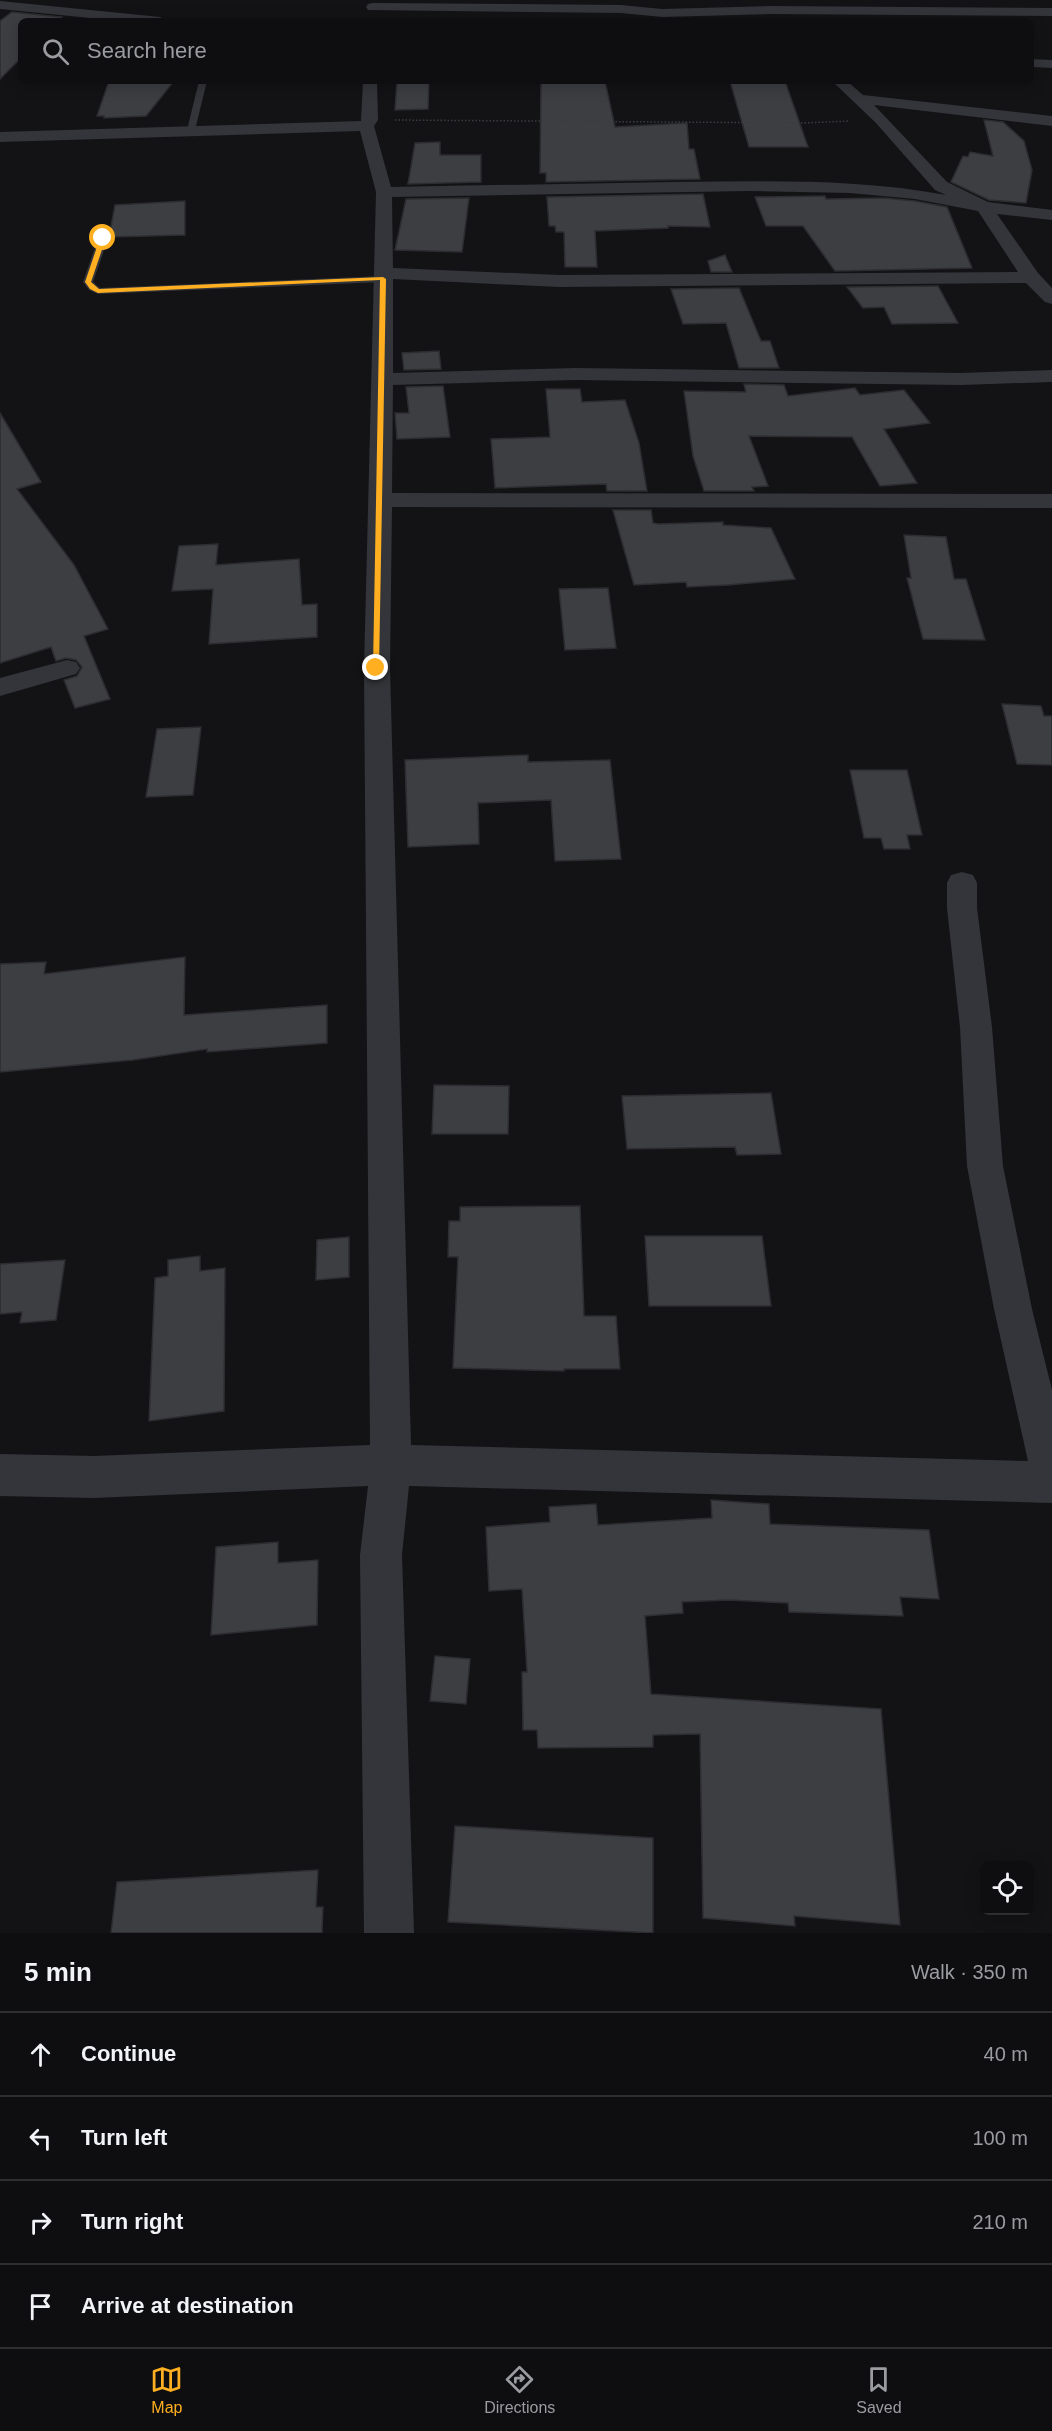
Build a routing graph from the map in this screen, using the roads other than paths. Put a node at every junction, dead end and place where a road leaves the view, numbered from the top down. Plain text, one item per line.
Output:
1 (1039, 0) edge
2 (0, 2) edge
3 (373, 3) edge
4 (764, 5) edge
5 (1052, 11) edge
6 (117, 18) edge
7 (370, 18) edge
8 (779, 18) edge
9 (1034, 63) edge
10 (1052, 64) edge
11 (202, 84) edge
12 (370, 84) edge
13 (842, 84) edge
14 (858, 99) junction
15 (1052, 121) edge
16 (368, 123) junction
17 (191, 129) junction
18 (0, 137) edge
19 (384, 192) junction
20 (984, 207) junction
21 (1052, 215) edge
22 (103, 238) dead end
23 (383, 276) junction
24 (1031, 277) junction
25 (1052, 298) edge
26 (1052, 376) edge
27 (383, 379) junction
28 (380, 500) junction
29 (1052, 501) edge
30 (68, 668) dead end
31 (0, 687) edge
32 (962, 883) dead end
33 (391, 1465) junction
34 (1052, 1474) edge
35 (0, 1475) edge
36 (1052, 1482) edge
37 (389, 1933) edge

1 - 5 street
2 - 6 street
3 - 4 street
3 - 7 street
4 - 5 street
4 - 8 street
9 - 10 street
11 - 17 lane
12 - 16 street
13 - 14 street
14 - 15 street
14 - 20 street
16 - 17 street
16 - 19 street
17 - 18 street
19 - 20 street
19 - 23 street
20 - 21 street
20 - 24 street
22 - 23 lane
23 - 24 street
23 - 27 street
24 - 25 street
26 - 27 street
27 - 28 street
28 - 29 street
28 - 33 street
30 - 31 street
32 - 34 street
33 - 35 street
33 - 36 street
33 - 37 street

